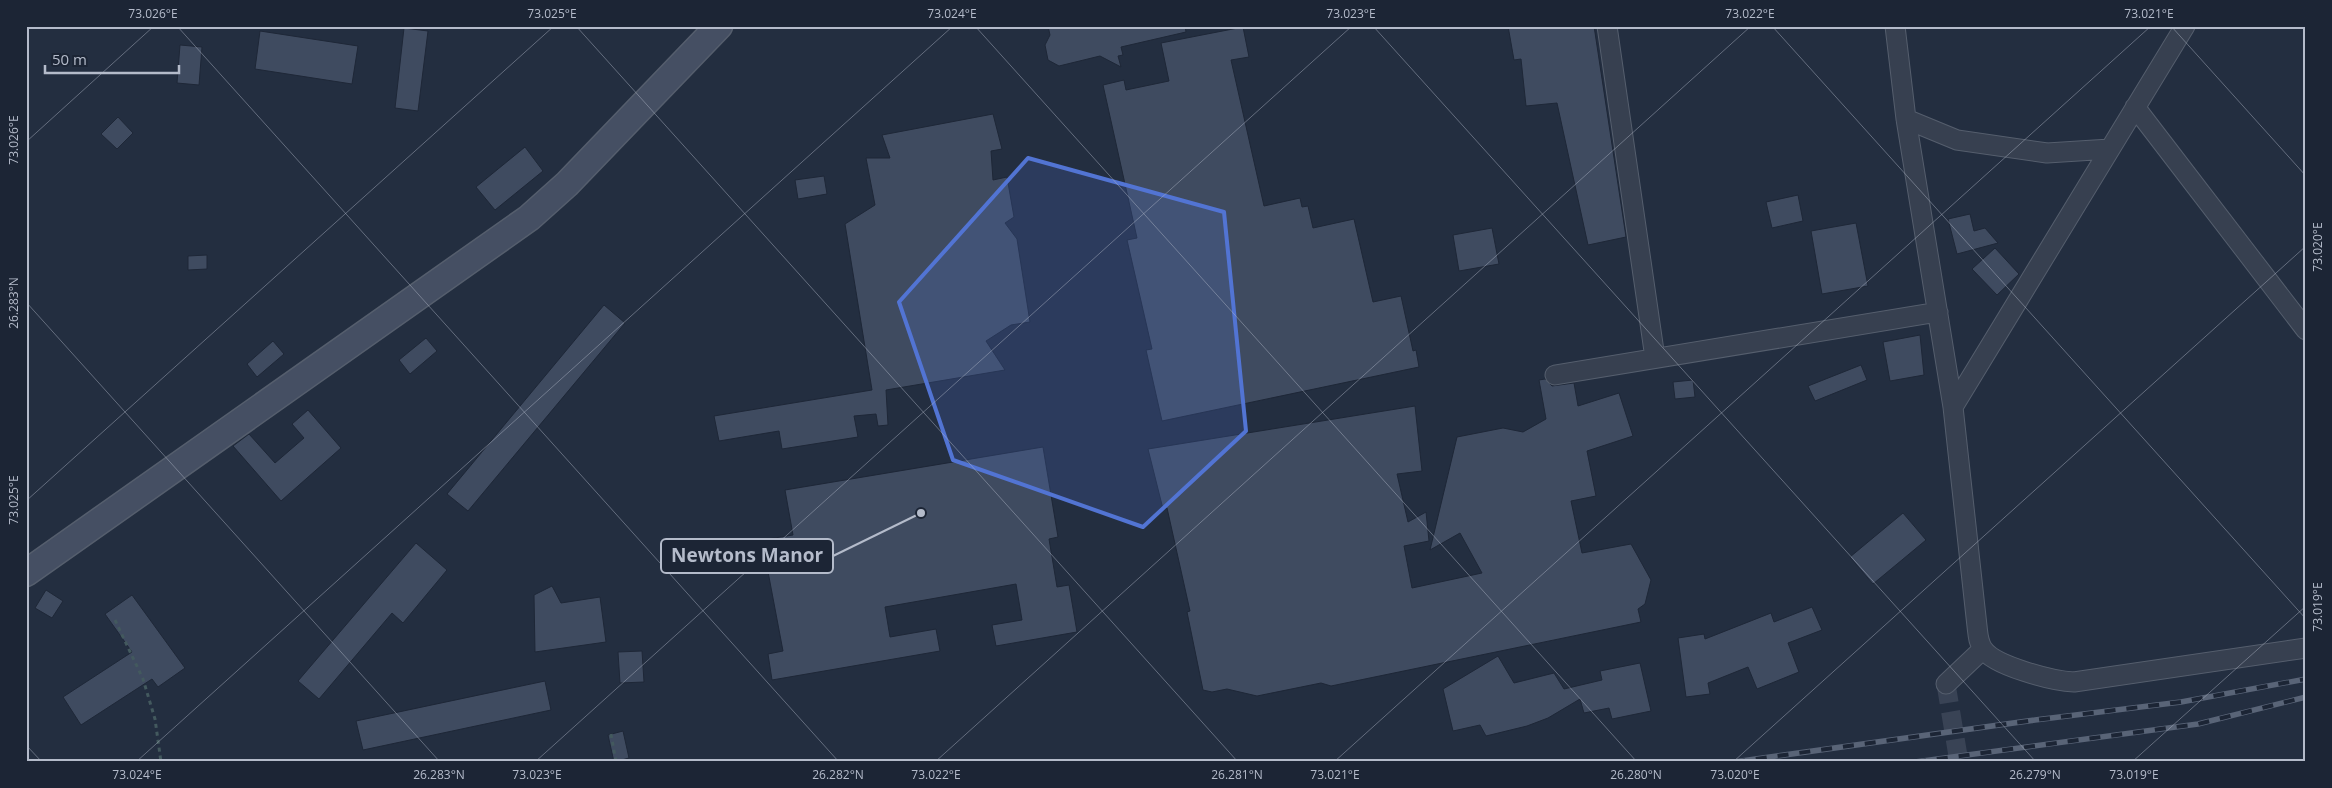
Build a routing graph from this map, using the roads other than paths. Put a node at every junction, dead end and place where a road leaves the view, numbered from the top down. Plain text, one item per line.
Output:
1 (719, 26) edge
2 (1607, 26) edge
3 (1895, 26) edge
4 (2185, 26) edge
5 (2135, 108) junction
6 (1906, 119) junction
7 (2110, 148) junction
8 (1938, 312) junction
9 (2306, 330) edge
10 (1655, 358) junction
11 (1555, 375) dead end
12 (1952, 407) junction
13 (26, 573) edge
14 (2306, 648) edge
15 (1983, 650) junction
16 (1946, 684) dead end

1 - 13 street
2 - 10 street
3 - 6 street
4 - 5 street
5 - 7 street
5 - 9 street
6 - 7 street
6 - 8 street
7 - 12 street
8 - 10 street
8 - 12 street
10 - 11 street
12 - 15 street
14 - 15 street
15 - 16 street

